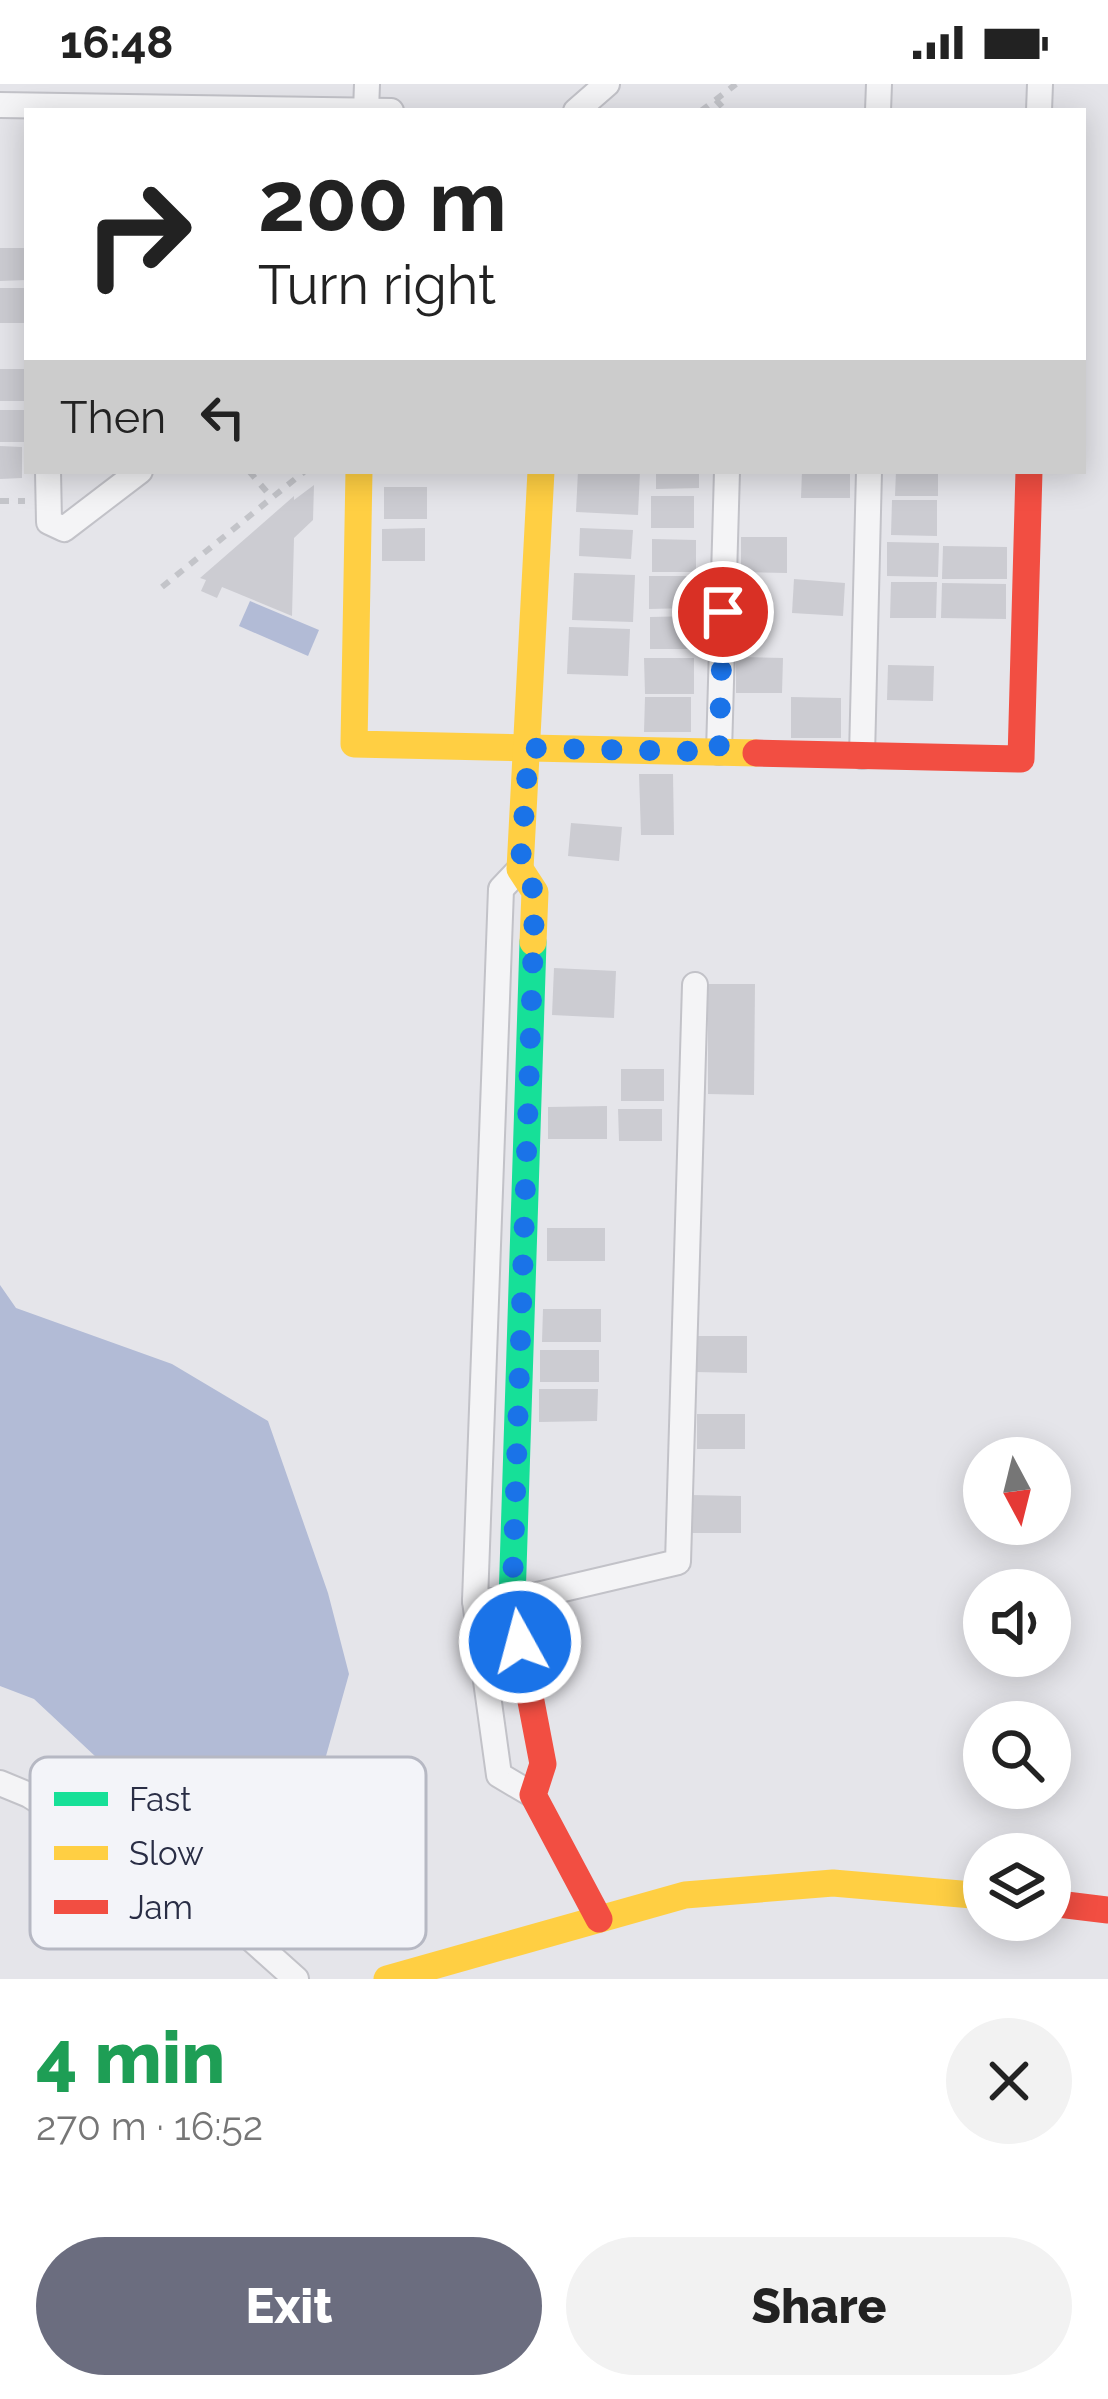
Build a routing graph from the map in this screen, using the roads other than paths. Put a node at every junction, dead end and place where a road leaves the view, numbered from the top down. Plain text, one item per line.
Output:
1 (607, 84) edge
2 (58, 100) edge
3 (213, 101) edge
4 (0, 105) edge
5 (320, 108) edge
6 (579, 108) edge
7 (48, 474) edge
8 (136, 474) edge
9 (359, 474) edge
10 (541, 474) edge
11 (727, 474) edge
12 (869, 474) edge
13 (1029, 474) edge
14 (529, 748) junction
15 (719, 752) junction
16 (862, 756) junction
17 (520, 869) junction
18 (695, 985) dead end
19 (475, 1601) junction
20 (512, 1601) junction
21 (0, 1783) edge
22 (533, 1795) junction
23 (30, 1797) edge
24 (963, 1894) edge
25 (1071, 1906) edge
26 (1108, 1910) edge
27 (599, 1919) junction
28 (262, 1949) edge
29 (296, 1979) edge
30 (387, 1979) edge

1 - 6 street
2 - 3 street
2 - 4 street
3 - 5 street
7 - 8 street
9 - 14 main road
10 - 14 main road
11 - 15 street
12 - 16 street
13 - 16 main road
14 - 15 main road
14 - 17 main road
15 - 16 main road
17 - 19 street
17 - 20 main road
18 - 20 street
19 - 20 street
19 - 22 street
20 - 22 main road
21 - 23 street
22 - 27 main road
24 - 27 main road
25 - 26 main road
27 - 30 main road
28 - 29 street

